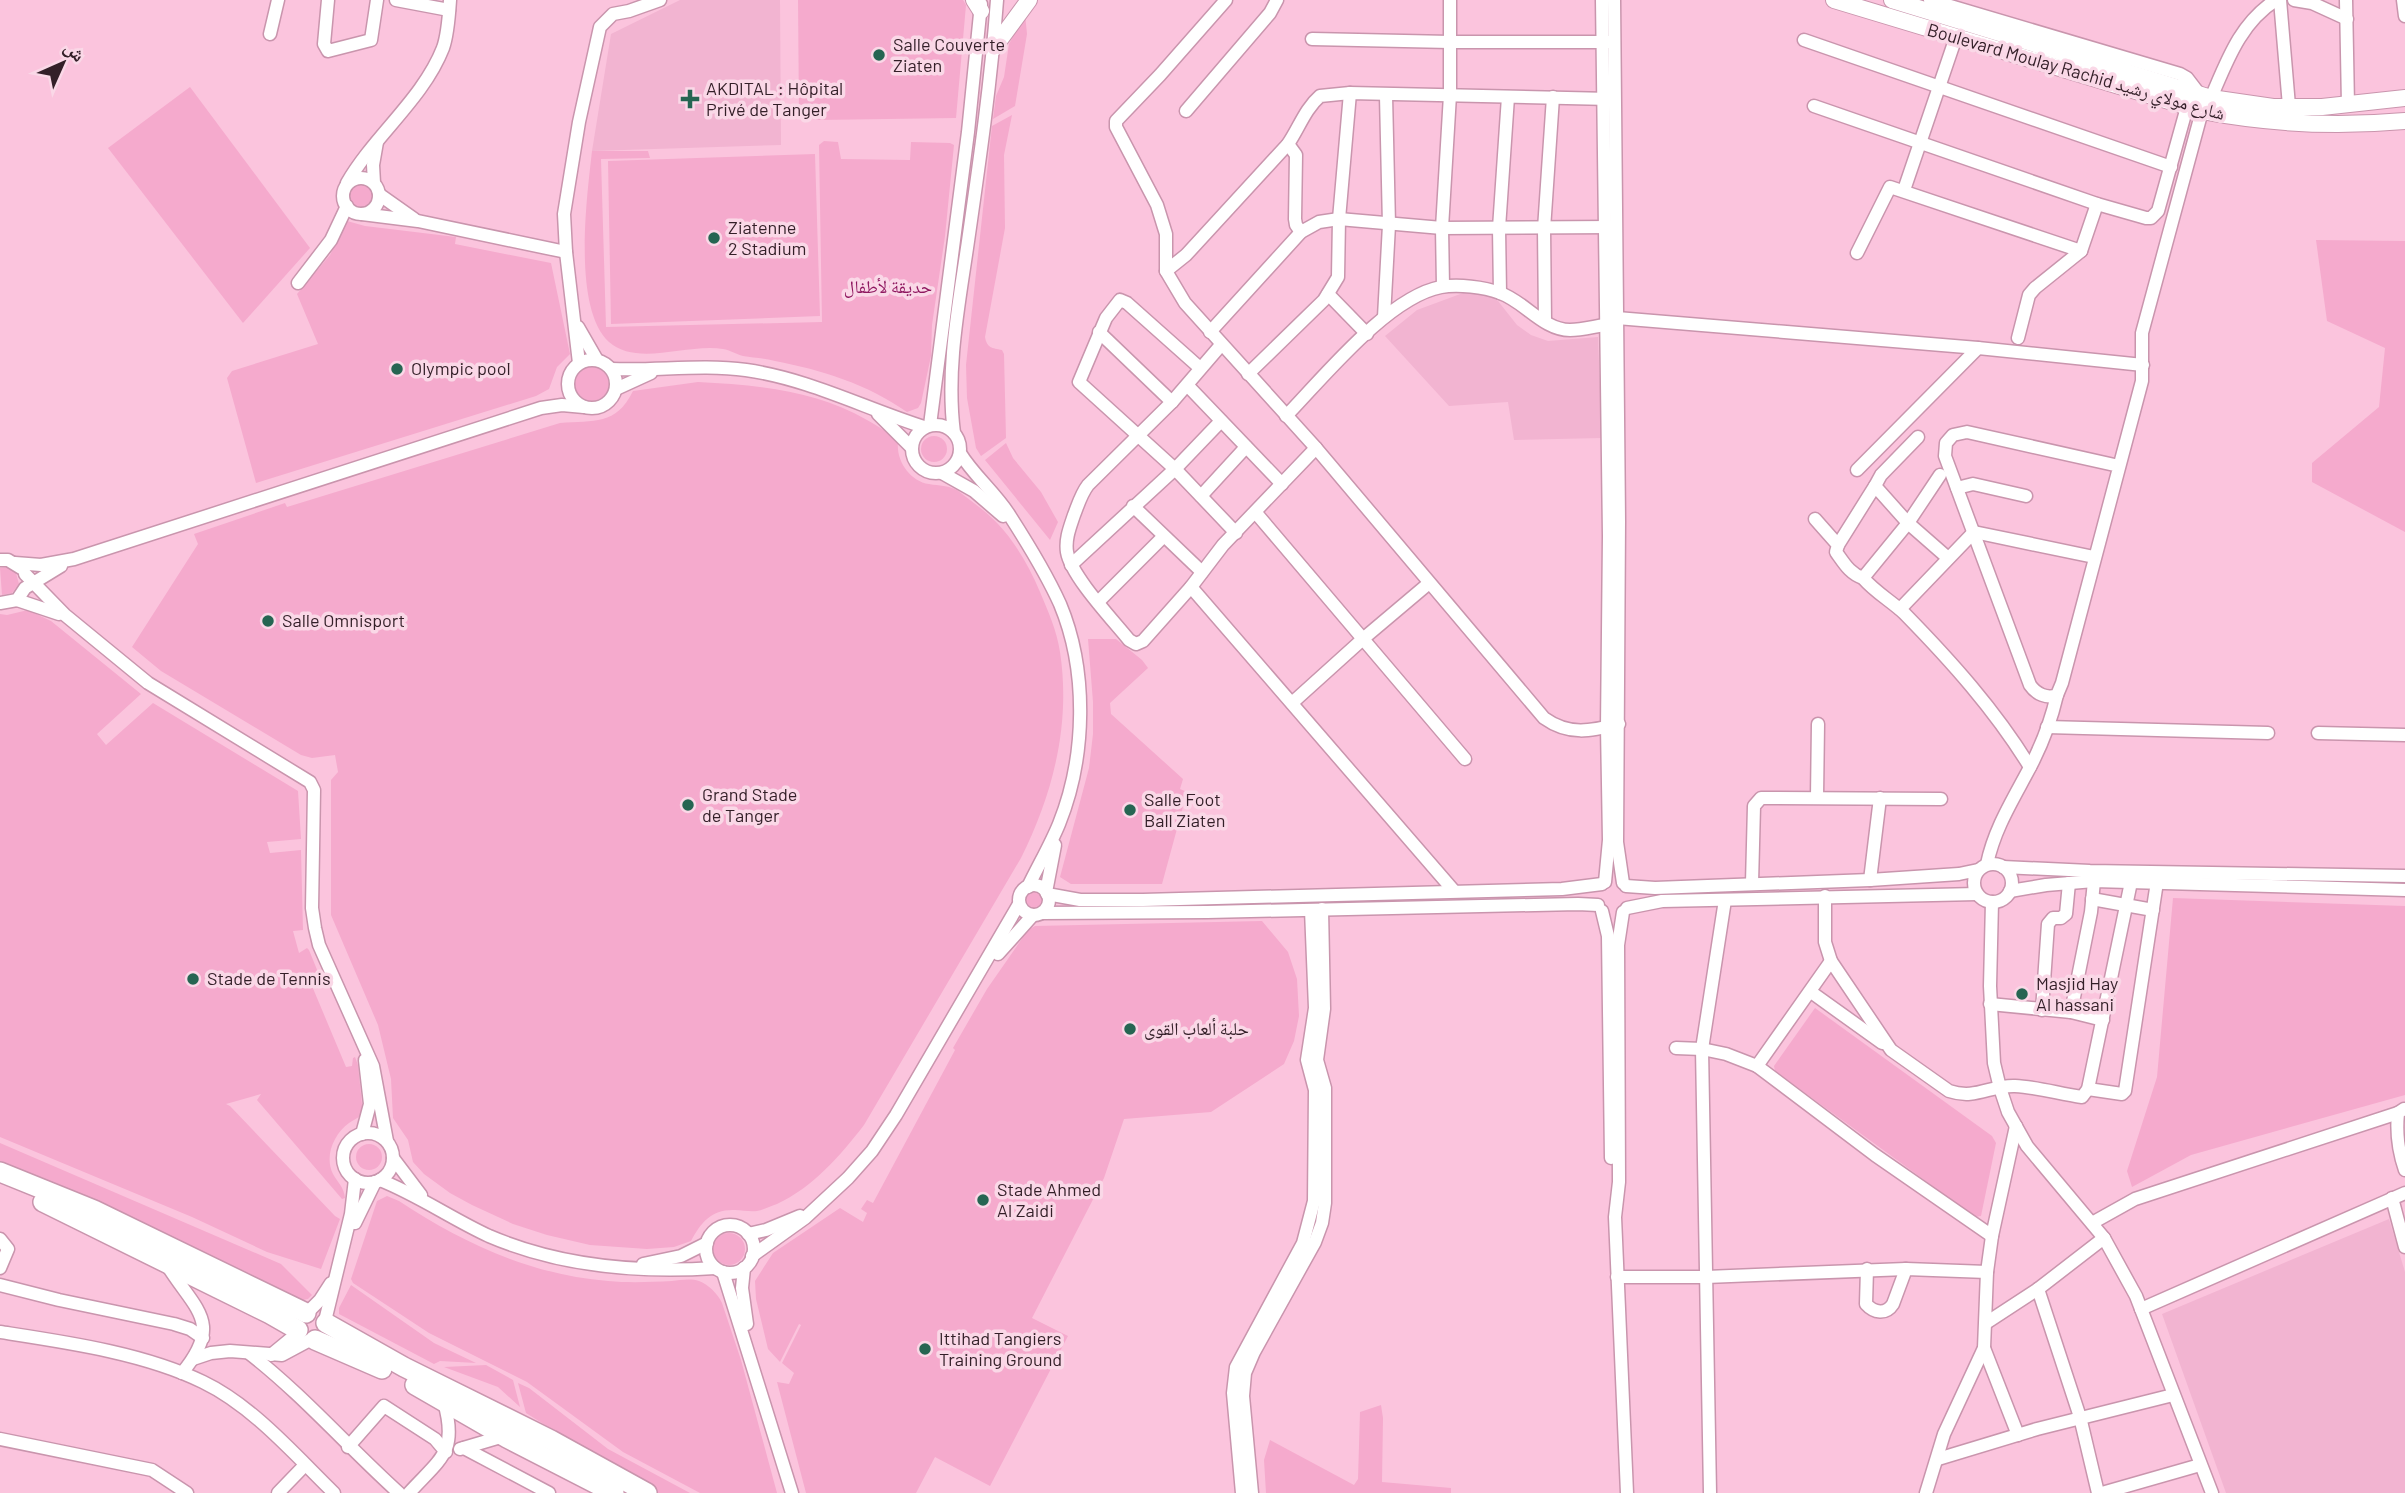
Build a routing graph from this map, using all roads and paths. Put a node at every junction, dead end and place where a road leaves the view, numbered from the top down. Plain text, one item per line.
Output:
1 (278, 0) edge
2 (328, 0) edge
3 (377, 0) edge
4 (396, 0) edge
5 (660, 0) edge
6 (998, 0) edge
7 (1029, 0) edge
8 (1226, 0) edge
9 (1277, 0) edge
10 (1450, 0) edge
11 (1602, 0) edge
12 (1614, 0) edge
13 (1834, 0) edge
14 (1892, 0) edge
15 (1930, 0) edge
16 (2278, 0) edge
17 (2294, 0) edge
18 (2346, 0) edge
19 (2403, 0) edge
20 (979, 4) edge
21 (449, 5) edge
22 (1969, 11) edge
23 (2405, 16) edge
24 (2347, 19) junction
25 (270, 34) dead end
26 (1956, 37) junction
27 (1312, 38) dead end
28 (1804, 40) dead end
29 (1450, 42) junction
30 (1608, 42) junction
31 (993, 49) junction
32 (1940, 88) junction
33 (1350, 93) junction
34 (1450, 95) junction
35 (1386, 96) junction
36 (1508, 97) junction
37 (1553, 97) junction
38 (2405, 98) edge
39 (1609, 99) junction
40 (2200, 103) junction
41 (1814, 106) dead end
42 (2289, 106) junction
43 (2347, 106) junction
44 (1186, 111) dead end
45 (2405, 121) edge
46 (378, 138) junction
47 (1921, 143) junction
48 (1288, 144) junction
49 (2171, 167) junction
50 (347, 183) junction
51 (377, 189) junction
52 (1904, 190) junction
53 (2097, 204) junction
54 (347, 206) junction
55 (362, 214) junction
56 (1339, 219) junction
57 (418, 221) junction
58 (1389, 225) junction
59 (1442, 228) junction
60 (1499, 228) junction
61 (1610, 228) junction
62 (1544, 229) junction
63 (1301, 232) junction
64 (2081, 251) junction
65 (566, 252) junction
66 (1857, 253) dead end
67 (1166, 271) junction
68 (298, 284) dead end
69 (1443, 286) junction
70 (1500, 293) junction
71 (1328, 294) junction
72 (1384, 317) junction
73 (575, 319) junction
74 (1545, 321) junction
75 (1613, 322) junction
76 (1099, 332) junction
77 (1210, 332) junction
78 (1367, 334) junction
79 (2018, 338) dead end
80 (1221, 345) junction
81 (1978, 348) junction
82 (597, 360) junction
83 (579, 363) junction
84 (2143, 365) junction
85 (1200, 368) junction
86 (612, 369) junction
87 (656, 370) junction
88 (1248, 374) junction
89 (568, 380) junction
90 (1188, 386) junction
91 (616, 389) junction
92 (1172, 402) junction
93 (866, 405) junction
94 (584, 407) junction
95 (541, 408) junction
96 (1286, 416) junction
97 (1221, 421) junction
98 (927, 426) junction
99 (954, 433) junction
100 (1139, 435) junction
101 (1918, 437) dead end
102 (911, 447) junction
103 (1246, 447) junction
104 (1316, 448) junction
105 (960, 453) junction
106 (2119, 466) junction
107 (1175, 468) junction
108 (1857, 470) dead end
109 (942, 473) junction
110 (1940, 475) dead end
111 (1282, 484) junction
112 (1875, 486) junction
113 (1957, 488) junction
114 (1201, 496) junction
115 (2026, 496) dead end
116 (1133, 506) junction
117 (1256, 513) junction
118 (1815, 519) dead end
119 (1908, 523) junction
120 (1014, 524) junction
121 (1974, 532) junction
122 (1236, 533) junction
123 (1163, 537) junction
124 (1838, 545) junction
125 (2094, 557) junction
126 (1948, 558) junction
127 (74, 559) junction
128 (0, 560) edge
129 (15, 563) junction
130 (1071, 565) junction
131 (1202, 572) junction
132 (1863, 578) junction
133 (27, 581) junction
134 (1428, 584) junction
135 (1191, 587) junction
136 (17, 600) junction
137 (1098, 602) junction
138 (0, 603) edge
139 (1900, 610) junction
140 (77, 625) junction
141 (1364, 638) junction
142 (2057, 695) junction
143 (1292, 703) junction
144 (1818, 724) dead end
145 (1613, 725) junction
146 (2047, 727) junction
147 (2268, 733) dead end
148 (2318, 733) dead end
149 (2405, 735) edge
150 (2012, 738) junction
151 (2041, 742) junction
152 (1465, 759) dead end
153 (2030, 767) junction
154 (1818, 797) junction
155 (1880, 798) junction
156 (1941, 799) dead end
157 (1058, 827) junction
158 (1982, 867) junction
159 (2003, 867) junction
160 (2405, 876) edge
161 (1870, 880) junction
162 (2094, 881) junction
163 (2131, 882) junction
164 (2157, 882) junction
165 (1604, 883) junction
166 (1752, 883) junction
167 (2069, 883) junction
168 (1625, 884) junction
169 (1028, 887) junction
170 (2405, 890) edge
171 (1454, 891) junction
172 (2010, 891) junction
173 (1046, 893) junction
174 (1977, 894) junction
175 (1825, 896) junction
176 (1725, 900) junction
177 (1992, 902) junction
178 (1019, 904) junction
179 (2126, 904) junction
180 (2092, 905) junction
181 (1600, 908) junction
182 (2068, 909) junction
183 (1317, 910) junction
184 (1625, 910) junction
185 (2153, 910) junction
186 (1037, 914) junction
187 (1831, 961) junction
188 (981, 972) junction
189 (1811, 992) junction
190 (1990, 1004) junction
191 (2042, 1010) junction
192 (2071, 1012) junction
193 (2103, 1020) junction
194 (1676, 1048) dead end
195 (1702, 1049) junction
196 (1891, 1050) junction
197 (366, 1053) junction
198 (1757, 1066) junction
199 (2000, 1088) junction
200 (2088, 1089) junction
201 (2402, 1111) edge
202 (2016, 1126) junction
203 (362, 1134) junction
204 (387, 1141) junction
205 (393, 1158) junction
206 (2405, 1170) edge
207 (0, 1172) edge
208 (355, 1179) junction
209 (377, 1181) junction
210 (0, 1185) edge
211 (2405, 1193) edge
212 (2392, 1198) junction
213 (428, 1203) junction
214 (810, 1212) junction
215 (1615, 1217) junction
216 (2092, 1223) junction
217 (748, 1234) junction
218 (1992, 1236) junction
219 (2104, 1238) junction
220 (0, 1239) edge
221 (707, 1243) junction
222 (344, 1246) junction
223 (2405, 1247) edge
224 (752, 1256) junction
225 (164, 1261) junction
226 (636, 1266) junction
227 (0, 1268) edge
228 (744, 1268) junction
229 (1867, 1269) junction
230 (1906, 1269) junction
231 (719, 1270) junction
232 (1987, 1272) junction
233 (334, 1277) junction
234 (1617, 1277) junction
235 (1706, 1277) junction
236 (0, 1285) edge
237 (2038, 1289) junction
238 (2141, 1308) junction
239 (1986, 1322) junction
240 (311, 1326) junction
241 (0, 1332) edge
242 (203, 1338) junction
243 (1984, 1348) junction
244 (249, 1353) junction
245 (750, 1356) junction
246 (193, 1359) junction
247 (182, 1373) junction
248 (2173, 1395) junction
249 (444, 1402) junction
250 (2080, 1418) junction
251 (2018, 1435) junction
252 (504, 1436) junction
253 (0, 1439) edge
254 (348, 1447) junction
255 (464, 1448) junction
256 (446, 1452) junction
257 (1938, 1459) junction
258 (305, 1465) junction
259 (2200, 1465) junction
260 (531, 1488) edge
261 (790, 1491) edge
262 (187, 1493) edge
263 (278, 1493) edge
264 (334, 1493) edge
265 (399, 1493) edge
266 (409, 1493) edge
267 (549, 1493) edge
268 (614, 1493) edge
269 (647, 1493) edge
270 (1242, 1493) edge
271 (1252, 1493) edge
272 (1627, 1493) edge
273 (1710, 1493) edge
274 (1926, 1493) edge
275 (2100, 1493) edge
276 (2212, 1493) edge

1 - 25 street
2 - 3 street
4 - 21 street
5 - 65 street
6 - 31 street
7 - 31 main road
8 - 67 street
9 - 44 street
10 - 29 street
11 - 30 street
12 - 30 street
13 - 26 main road, Boulevard Moulay Rachid شارع مولاي رشيد
14 - 22 main road, Boulevard Moulay Rachid شارع مولاي رشيد
15 - 22 street
16 - 40 street
16 - 42 street
17 - 24 street
18 - 24 street
19 - 23 street
20 - 98 street
21 - 46 street
22 - 40 main road, Boulevard Moulay Rachid شارع مولاي رشيد
24 - 43 street
26 - 32 street
26 - 40 main road, Boulevard Moulay Rachid شارع مولاي رشيد
27 - 29 street
28 - 32 street
29 - 30 street
29 - 34 street
30 - 39 street
31 - 99 street
32 - 47 street
32 - 49 street
33 - 35 street
33 - 48 street
33 - 56 street
34 - 35 street
34 - 36 street
34 - 59 street
35 - 58 street
36 - 37 street
36 - 60 street
37 - 39 street
37 - 62 street
38 - 43 main road, Boulevard Moulay Rachid شارع مولاي رشيد
39 - 61 street
40 - 42 main road, Boulevard Moulay Rachid شارع مولاي رشيد
40 - 45 main road, Boulevard Moulay Rachid شارع مولاي رشيد
40 - 49 street
40 - 84 street
41 - 47 street
42 - 43 main road, Boulevard Moulay Rachid شارع مولاي رشيد
46 - 50 street
46 - 51 street
47 - 52 street
47 - 53 street
48 - 63 street
48 - 67 street
49 - 53 street
50 - 51 street
50 - 54 street
51 - 55 street
51 - 57 street
52 - 64 street
52 - 66 street
53 - 64 street
54 - 55 street
54 - 68 street
55 - 57 street
56 - 58 street
56 - 63 street
56 - 71 street
57 - 65 street
58 - 59 street
58 - 72 street
59 - 60 street
59 - 69 street
60 - 62 street
60 - 70 street
61 - 62 street
61 - 75 street
62 - 74 street
63 - 77 street
64 - 79 street
65 - 73 street
67 - 77 street
69 - 70 street
69 - 72 street
70 - 74 street
71 - 78 street
71 - 88 street
72 - 78 street
73 - 82 street
73 - 83 street
74 - 75 street
75 - 81 street
75 - 145 street
76 - 85 street
76 - 92 street
76 - 100 street
77 - 80 street
78 - 96 street
80 - 85 street
80 - 88 street
81 - 84 street
81 - 108 street
82 - 83 street
82 - 86 street
83 - 89 street
84 - 106 street
85 - 90 street
86 - 87 street
86 - 91 street
87 - 91 street
87 - 93 street
88 - 96 street
89 - 94 street
89 - 95 street
90 - 92 street
90 - 97 street
91 - 94 street
92 - 100 street
93 - 98 street
93 - 102 street
94 - 95 street
95 - 127 street
96 - 104 street
97 - 103 street
97 - 107 street
98 - 99 street
98 - 102 street
99 - 105 street
100 - 107 street
100 - 130 street
101 - 112 street
102 - 109 street
103 - 111 street
103 - 114 street
104 - 111 street
104 - 134 street
105 - 109 street
105 - 120 street
106 - 113 street
106 - 125 street
107 - 114 street
107 - 116 street
109 - 120 street
110 - 119 street
111 - 117 street
112 - 119 street
112 - 124 street
113 - 115 street
113 - 121 street
114 - 122 street
116 - 123 street
116 - 130 street
117 - 122 street
117 - 141 street
118 - 124 street
119 - 126 street
119 - 132 street
120 - 157 street
121 - 125 street
121 - 126 street
121 - 142 street
122 - 131 street
123 - 131 street
123 - 137 street
124 - 132 street
125 - 142 street
126 - 139 street
127 - 129 street
127 - 133 street
128 - 129 street
129 - 133 street
130 - 137 street
131 - 135 street
132 - 139 street
133 - 136 street
133 - 140 street
134 - 141 street
134 - 145 street
135 - 137 street
135 - 143 street
136 - 138 street
136 - 140 street
139 - 150 street
140 - 197 street
141 - 143 street
141 - 152 street
142 - 146 street
143 - 171 street
144 - 154 street
145 - 165 street
145 - 168 street
146 - 147 street
146 - 151 street
148 - 149 street
150 - 151 street
150 - 153 street
151 - 153 street
153 - 158 street
154 - 155 street
154 - 166 street
155 - 156 street
155 - 161 street
157 - 169 street
157 - 173 street
158 - 159 street
158 - 161 street
158 - 174 street
159 - 160 street
159 - 172 street
161 - 166 street
162 - 163 street
162 - 167 street
162 - 180 street
163 - 164 street
163 - 179 street
164 - 170 street
164 - 185 street
165 - 168 street
165 - 171 street
165 - 181 street
166 - 168 street
167 - 172 street
167 - 182 street
168 - 184 street
169 - 173 street
169 - 178 street
171 - 173 street
172 - 177 street
173 - 186 street
174 - 175 street
174 - 177 street
175 - 176 street
175 - 187 street
176 - 184 street
176 - 195 street
177 - 190 street
178 - 186 street
178 - 188 street
179 - 180 street
179 - 185 street
179 - 193 street
180 - 182 street
180 - 192 street
181 - 183 street
181 - 184 street
181 - 215 street
182 - 191 street
183 - 186 street
183 - 270 street
183 - 271 street
184 - 215 street
185 - 200 street
186 - 188 street
187 - 189 street
187 - 196 street
188 - 214 street
189 - 196 street
189 - 198 street
190 - 191 street
190 - 199 street
191 - 192 street
192 - 193 street
193 - 200 street
194 - 195 street
195 - 198 street
195 - 235 street
196 - 199 street
197 - 203 street
197 - 204 street
198 - 218 street
199 - 200 street
199 - 202 street
201 - 206 street
201 - 216 street
202 - 216 street
202 - 218 street
203 - 204 street
203 - 208 street
204 - 205 street
205 - 209 street
205 - 213 street
207 - 240 highway
208 - 209 street
208 - 222 street
209 - 213 street
209 - 222 street
210 - 225 highway
211 - 212 street
212 - 223 street
212 - 238 street
213 - 226 street
214 - 217 street
214 - 224 street
215 - 234 street
216 - 219 street
217 - 221 street
217 - 224 street
218 - 232 street
219 - 237 street
219 - 238 street
220 - 227 street
221 - 226 street
221 - 231 street
222 - 233 street
224 - 228 street
225 - 240 highway
225 - 242 street
226 - 231 street
228 - 231 street
228 - 245 street
229 - 230 street
229 - 230 street
229 - 235 street
230 - 232 street
231 - 245 street
232 - 239 street
233 - 240 street
233 - 240 street
234 - 235 street
234 - 272 street
235 - 273 street
236 - 242 street
237 - 239 street
237 - 250 street
238 - 248 street
239 - 243 street
240 - 244 street
240 - 249 highway
240 - 269 highway
241 - 247 street
242 - 246 street
243 - 251 street
243 - 257 street
244 - 246 street
244 - 254 street
245 - 261 street
246 - 247 street
247 - 258 street
248 - 250 street
248 - 259 street
249 - 252 highway
249 - 256 street
250 - 251 street
250 - 275 street
251 - 257 street
252 - 255 street
252 - 268 highway
253 - 262 street
254 - 256 street
254 - 265 street
255 - 256 street
255 - 260 street
256 - 266 street
257 - 274 street
258 - 263 street
258 - 264 street
259 - 275 street
259 - 276 street
260 - 267 street

